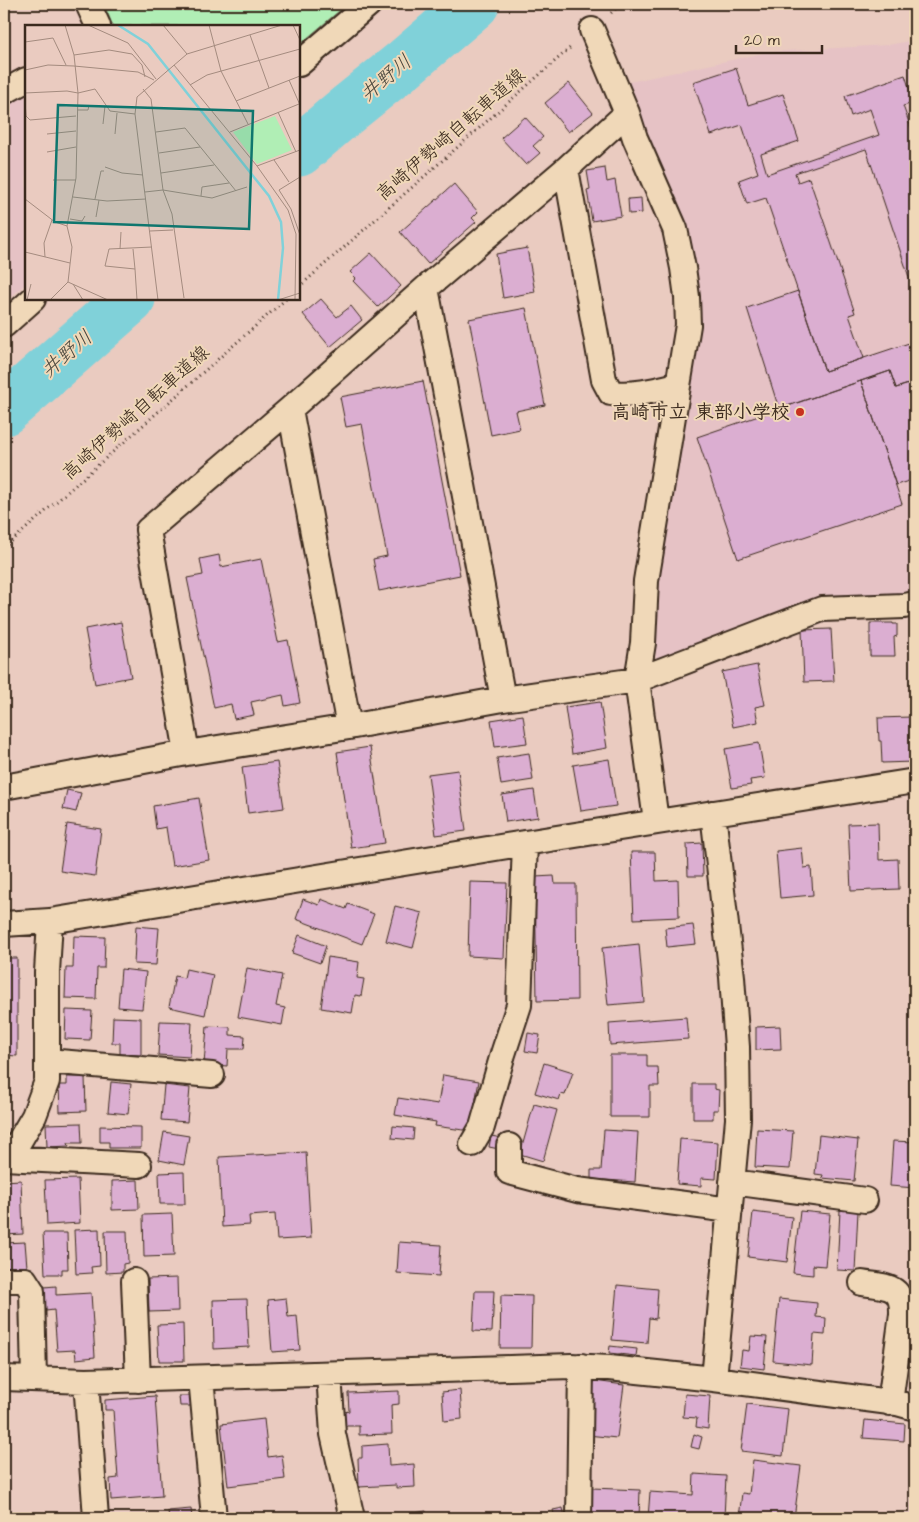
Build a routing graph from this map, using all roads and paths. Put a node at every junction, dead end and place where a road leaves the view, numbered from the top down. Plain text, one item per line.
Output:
1 (88, 4) edge
2 (370, 4) edge
3 (621, 4) edge
4 (98, 25) edge
5 (592, 30) junction
6 (300, 63) edge
7 (25, 81) edge
8 (4, 92) edge
9 (627, 112) junction
10 (566, 169) junction
11 (300, 286) edge
12 (426, 288) junction
13 (31, 300) edge
14 (285, 300) edge
15 (4, 325) edge
16 (677, 385) junction
17 (290, 409) junction
18 (4, 548) edge
19 (915, 604) edge
20 (637, 680) junction
21 (503, 699) junction
22 (349, 726) junction
23 (187, 753) junction
24 (915, 781) edge
25 (4, 787) edge
26 (713, 813) junction
27 (656, 822) junction
28 (525, 843) junction
29 (50, 920) junction
30 (4, 924) edge
31 (47, 1061) junction
32 (212, 1075) dead end
33 (472, 1144) dead end
34 (508, 1146) dead end
35 (4, 1157) edge
36 (139, 1165) dead end
37 (732, 1182) junction
38 (865, 1200) dead end
39 (730, 1210) junction
40 (4, 1280) edge
41 (134, 1281) dead end
42 (862, 1283) dead end
43 (581, 1366) junction
44 (329, 1374) junction
45 (4, 1378) edge
46 (201, 1378) junction
47 (34, 1379) junction
48 (714, 1379) junction
49 (138, 1380) junction
50 (86, 1381) junction
51 (890, 1403) junction
52 (915, 1408) edge
53 (96, 1518) edge
54 (214, 1518) edge
55 (352, 1518) edge
56 (579, 1518) edge

1 - 4 street
2 - 6 street
3 - 5 path, 高崎伊勢崎自転車道線
5 - 9 street
5 - 11 path, 高崎伊勢崎自転車道線
7 - 8 street
9 - 10 street
9 - 16 street
10 - 12 street
10 - 16 street
12 - 17 street
12 - 21 street
13 - 15 street
14 - 18 path, 高崎伊勢崎自転車道線
16 - 20 street
17 - 22 street
17 - 23 street
19 - 20 street
20 - 21 street
20 - 27 street
21 - 22 street
22 - 23 street
23 - 25 street
24 - 26 street
26 - 27 street
26 - 37 street
27 - 28 street
28 - 29 street
28 - 33 street
29 - 30 street
29 - 31 street
31 - 32 street
31 - 35 street
34 - 39 street
35 - 36 street
37 - 38 street
37 - 39 street
39 - 48 street
40 - 47 street
41 - 49 street
42 - 51 street
43 - 44 street
43 - 48 street
43 - 56 street
44 - 46 street
44 - 55 street
45 - 47 street
46 - 49 street
46 - 54 street
47 - 50 street
48 - 51 street
49 - 50 street
50 - 53 street
51 - 52 street

